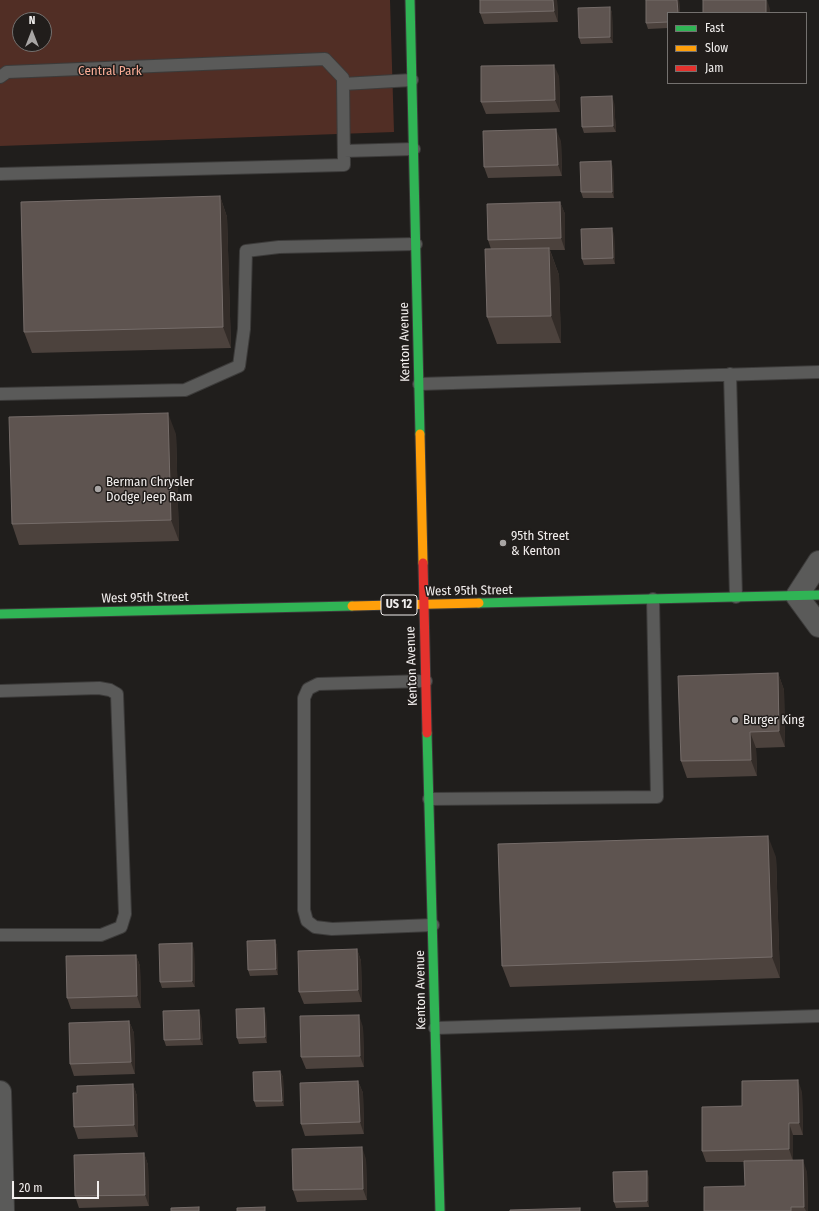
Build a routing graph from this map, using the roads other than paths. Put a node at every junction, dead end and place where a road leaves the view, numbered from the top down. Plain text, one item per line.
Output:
1 (410, 0) edge
2 (0, 77) edge
3 (412, 80) junction
4 (343, 84) junction
5 (414, 149) junction
6 (344, 151) junction
7 (0, 174) edge
8 (416, 244) junction
9 (819, 372) edge
10 (730, 374) junction
11 (419, 384) junction
12 (0, 394) edge
13 (819, 562) edge
14 (819, 595) edge
15 (797, 596) junction
16 (736, 597) junction
17 (653, 599) junction
18 (424, 605) junction
19 (0, 614) edge
20 (819, 626) edge
21 (426, 681) junction
22 (0, 691) edge
23 (429, 799) junction
24 (433, 925) junction
25 (0, 935) edge
26 (819, 1016) edge
27 (435, 1028) junction
28 (0, 1092) edge
29 (3, 1211) edge
30 (440, 1211) edge

1 - 3 street, Kenton Avenue
2 - 4 lane
3 - 4 lane
3 - 5 street, Kenton Avenue
4 - 6 lane
5 - 6 lane
5 - 8 street, Kenton Avenue
6 - 7 lane
8 - 11 street, Kenton Avenue
8 - 12 lane
9 - 10 lane
10 - 11 lane
10 - 16 lane
11 - 18 street, Kenton Avenue
13 - 15 street
14 - 15 street, West 95th Street / US 12
15 - 16 street, West 95th Street / US 12
15 - 20 street
16 - 17 street, West 95th Street / US 12
17 - 18 street, West 95th Street / US 12
17 - 23 lane
18 - 19 street, West 95th Street / US 12
18 - 21 street, Kenton Avenue
21 - 23 street, Kenton Avenue
21 - 24 lane
22 - 25 lane
23 - 24 street, Kenton Avenue
24 - 27 street, Kenton Avenue
26 - 27 lane
27 - 30 street, Kenton Avenue
28 - 29 street

